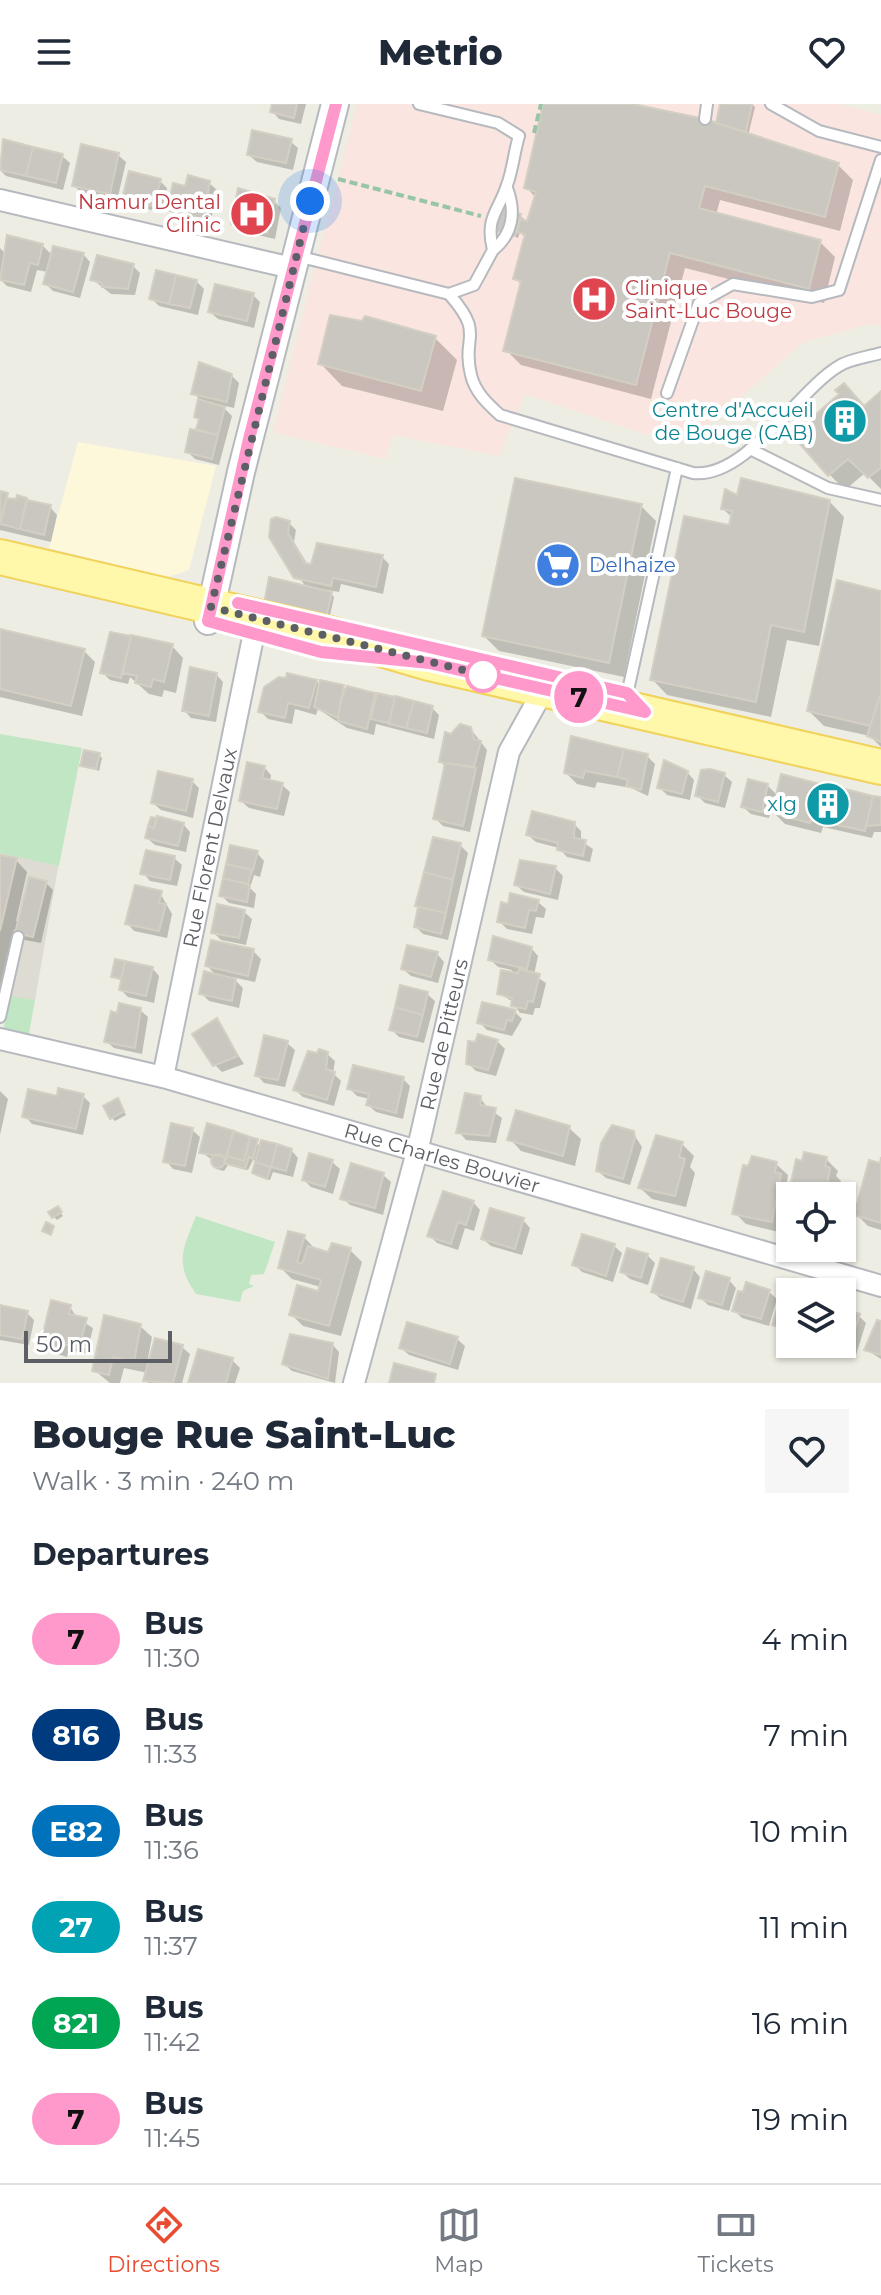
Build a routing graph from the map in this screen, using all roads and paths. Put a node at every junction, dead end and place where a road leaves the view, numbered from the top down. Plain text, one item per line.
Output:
1 (335, 104) edge
2 (419, 104) edge
3 (707, 104) edge
4 (771, 104) edge
5 (705, 119) dead end
6 (881, 147) edge
7 (881, 160) edge
8 (317, 174) junction
9 (507, 188) junction
10 (0, 200) edge
11 (492, 218) junction
12 (493, 250) junction
13 (293, 262) junction
14 (449, 294) junction
15 (881, 353) edge
16 (667, 393) dead end
17 (750, 449) junction
18 (677, 468) junction
19 (881, 500) edge
20 (0, 557) edge
21 (0, 574) edge
22 (211, 608) junction
23 (255, 624) junction
24 (419, 653) junction
25 (544, 689) junction
26 (628, 700) junction
27 (881, 767) edge
28 (18, 937) dead end
29 (0, 1017) edge
30 (0, 1039) edge
31 (163, 1077) junction
32 (417, 1152) junction
33 (881, 1286) edge
34 (354, 1383) edge

1 - 8 street
2 - 9 lane
3 - 5 lane
4 - 6 lane
7 - 16 lane
8 - 11 path
8 - 13 street
9 - 11 lane
9 - 12 lane
10 - 13 street
11 - 12 lane
12 - 14 lane
13 - 14 lane
13 - 22 street
14 - 18 lane
15 - 17 lane
17 - 18 lane
17 - 19 lane
18 - 26 lane
20 - 22 main road
21 - 22 main road
22 - 23 main road
22 - 24 lane
23 - 24 main road
23 - 31 street, Rue Florent Delvaux
24 - 25 main road
25 - 26 main road
25 - 32 street, Rue de Pitteurs
26 - 27 main road
28 - 29 lane
30 - 31 street, Rue Charles Bouvier
31 - 32 street, Rue Charles Bouvier
32 - 33 street, Rue Charles Bouvier
32 - 34 street, Rue de Pitteurs

